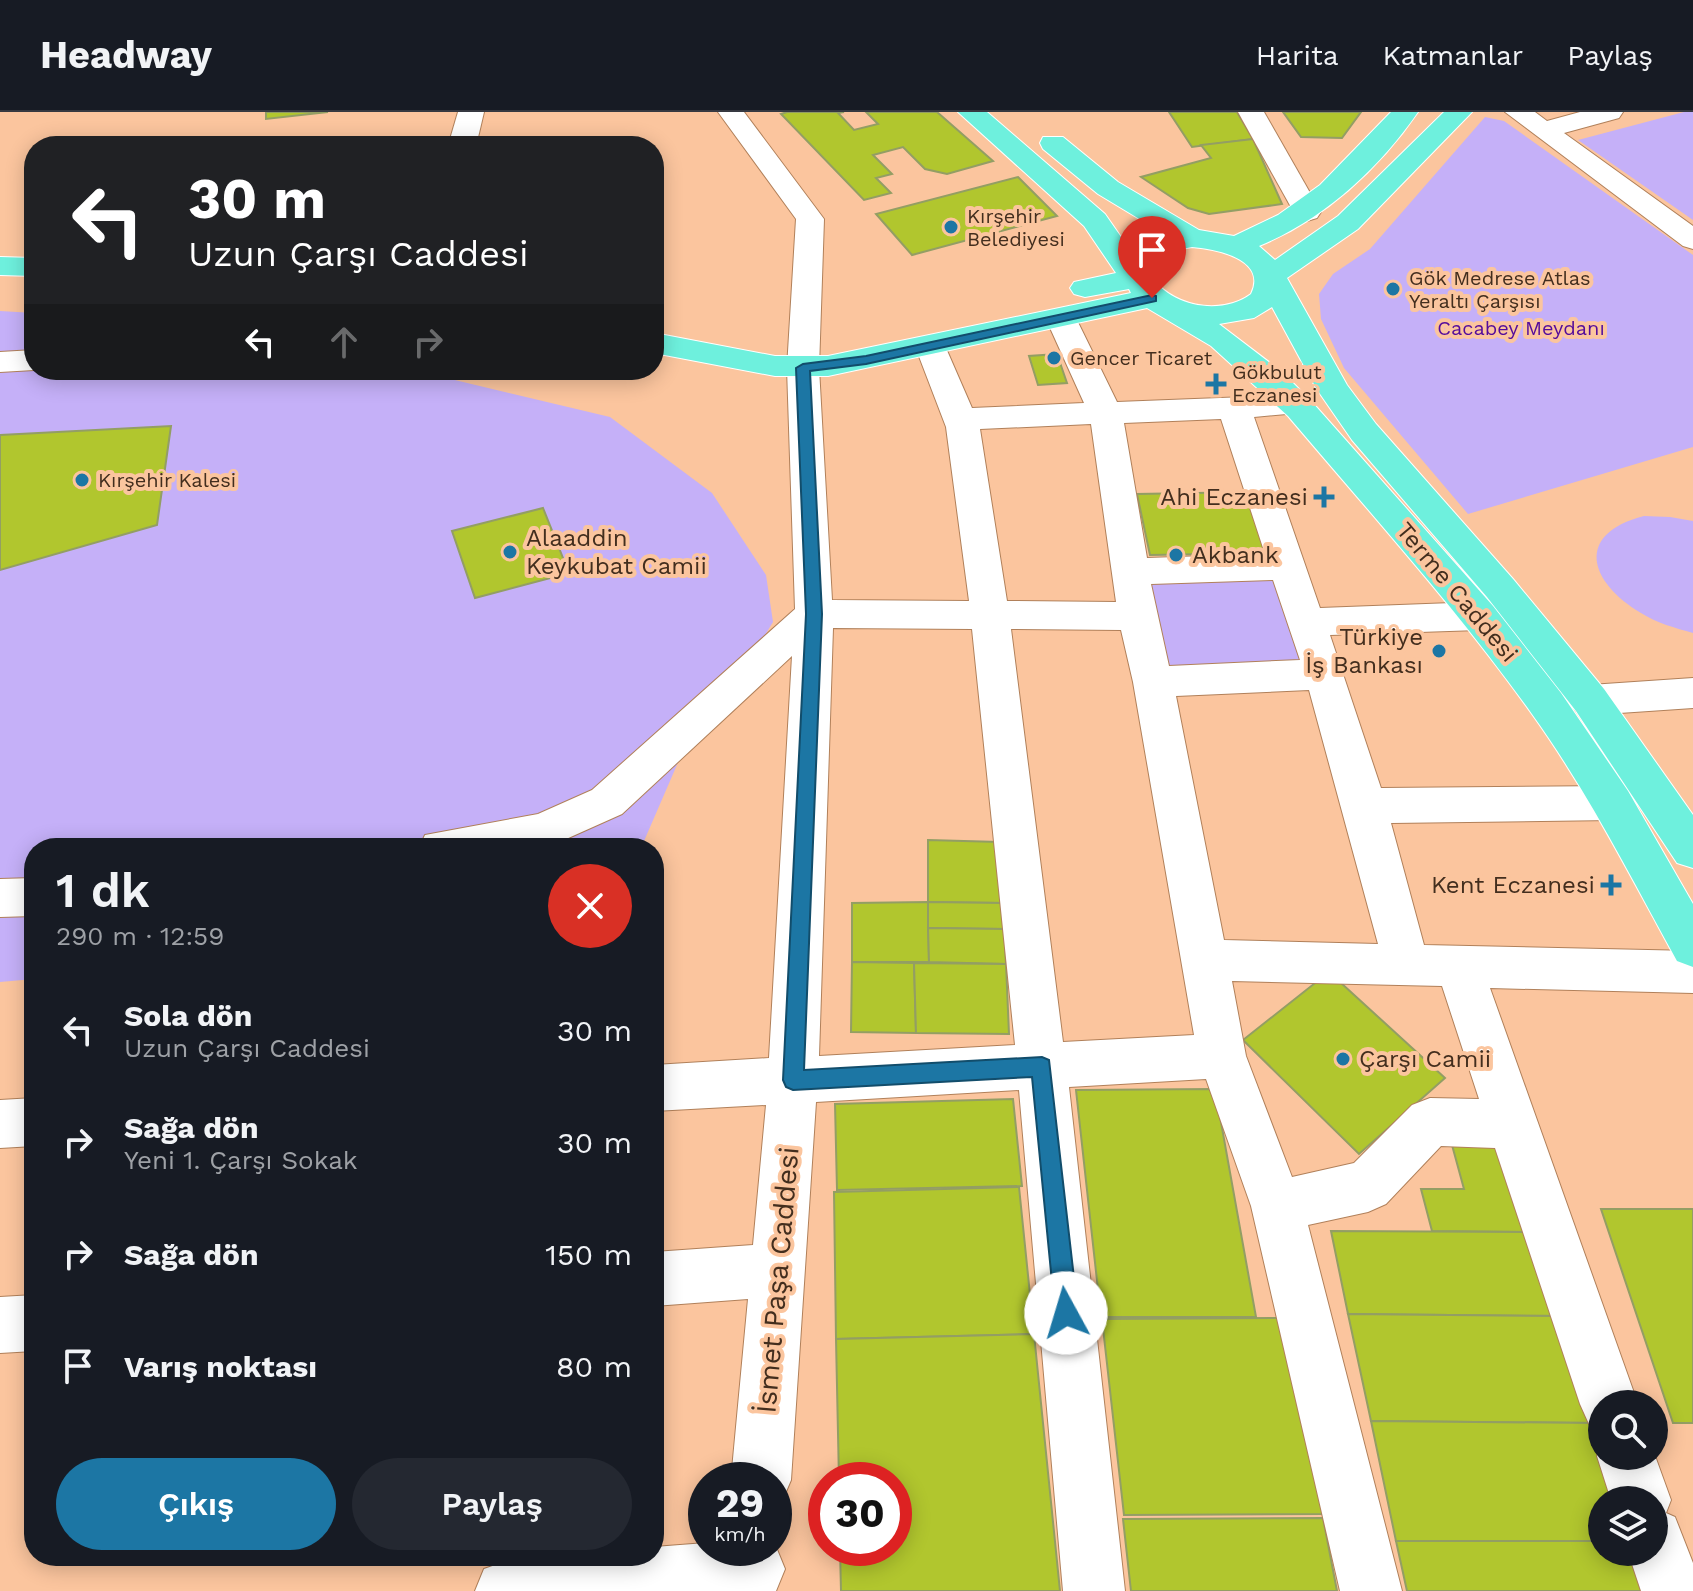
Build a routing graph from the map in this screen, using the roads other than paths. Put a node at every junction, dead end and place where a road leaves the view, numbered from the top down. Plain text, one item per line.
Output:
1 (471, 112) edge
2 (731, 112) edge
3 (971, 112) edge
4 (1251, 112) edge
5 (1405, 112) edge
6 (1459, 112) edge
7 (1518, 112) edge
8 (1610, 112) edge
9 (1027, 121) dead end
10 (1543, 130) junction
11 (465, 136) edge
12 (1307, 212) junction
13 (0, 238) edge
14 (1192, 238) junction
15 (24, 239) edge
16 (1693, 240) edge
17 (1235, 246) junction
18 (0, 266) edge
19 (24, 267) edge
20 (1270, 275) junction
21 (1143, 288) junction
22 (664, 318) edge
23 (1062, 319) junction
24 (664, 345) edge
25 (931, 346) junction
26 (804, 354) junction
27 (24, 361) edge
28 (0, 362) edge
29 (1297, 405) junction
30 (1234, 408) junction
31 (1106, 415) junction
32 (961, 419) junction
33 (1288, 566) junction
34 (1130, 572) junction
35 (814, 614) junction
36 (990, 616) junction
37 (1137, 616) junction
38 (1479, 616) junction
39 (1306, 622) junction
40 (1325, 674) junction
41 (1153, 682) junction
42 (1693, 693) edge
43 (1590, 700) junction
44 (1613, 803) junction
45 (1364, 806) junction
46 (502, 838) edge
47 (1693, 850) edge
48 (24, 897) edge
49 (0, 898) edge
50 (1693, 947) edge
51 (1204, 960) junction
52 (1407, 966) junction
53 (1459, 967) junction
54 (1693, 972) edge
55 (1222, 1056) junction
56 (1042, 1067) junction
57 (793, 1080) junction
58 (664, 1087) edge
59 (24, 1123) edge
60 (0, 1124) edge
61 (1514, 1124) junction
62 (1277, 1206) junction
63 (777, 1270) junction
64 (664, 1278) edge
65 (24, 1324) edge
66 (0, 1325) edge
67 (1604, 1390) edge
68 (762, 1462) edge
69 (1664, 1566) edge
70 (754, 1569) edge
71 (506, 1591) edge
72 (1094, 1591) edge
73 (1371, 1591) edge
74 (1672, 1591) edge

1 - 11 street
2 - 26 street, İsmet Paşa Caddesi
3 - 21 main road
4 - 12 street
5 - 12 main road
6 - 20 main road
7 - 10 street
8 - 10 street
9 - 14 main road
10 - 16 street
12 - 17 main road
13 - 15 main road
14 - 17 main road
14 - 21 main road
17 - 20 main road, Terme Caddesi
18 - 19 main road
20 - 21 main road
20 - 43 main road, Terme Caddesi
21 - 23 main road
21 - 26 main road
21 - 29 main road, Terme Caddesi
22 - 26 main road
23 - 25 main road
23 - 31 street
24 - 26 main road
25 - 26 main road
25 - 32 street
26 - 35 street, İsmet Paşa Caddesi
27 - 28 street
29 - 30 street
29 - 38 main road, Terme Caddesi
30 - 31 street
30 - 33 street
31 - 32 street
31 - 34 street
32 - 36 street
33 - 34 street
33 - 39 street
34 - 37 street
35 - 36 street
35 - 46 street
35 - 57 street, İsmet Paşa Caddesi
36 - 37 street
36 - 56 street
37 - 41 street
38 - 39 street
38 - 44 main road, Terme Caddesi
39 - 40 street
40 - 41 street
40 - 45 street
41 - 51 street
42 - 43 street
43 - 47 main road, Terme Caddesi
44 - 45 street
44 - 50 main road, Terme Caddesi
45 - 52 street
48 - 49 street
51 - 52 street
51 - 55 street
52 - 53 street
53 - 54 street
53 - 61 street
55 - 56 street
55 - 62 street
56 - 57 street
56 - 72 street
57 - 58 street
57 - 63 street, İsmet Paşa Caddesi
59 - 60 street
61 - 62 street
61 - 67 street
62 - 73 street
63 - 64 street
63 - 68 street, İsmet Paşa Caddesi
65 - 66 street
69 - 74 street
70 - 71 street

